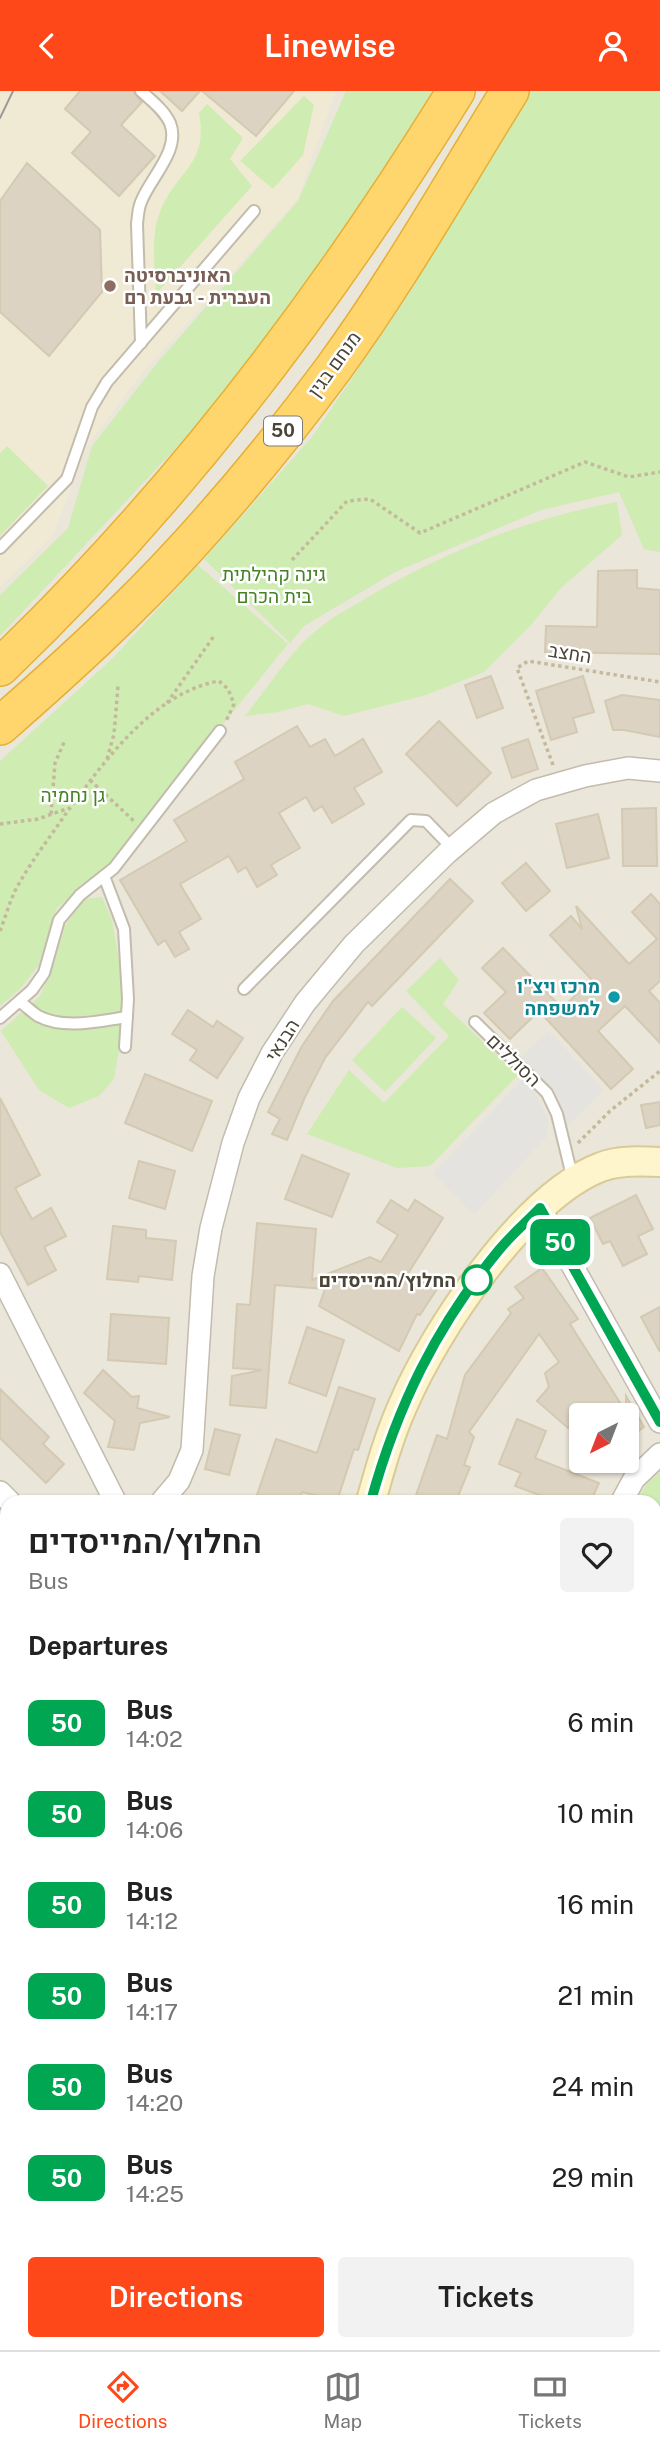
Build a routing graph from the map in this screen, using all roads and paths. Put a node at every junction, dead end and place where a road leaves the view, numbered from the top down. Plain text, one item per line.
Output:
1 (141, 91) edge
2 (456, 91) edge
3 (510, 91) edge
4 (254, 211) dead end
5 (141, 343) junction
6 (660, 472) edge
7 (0, 548) edge
8 (292, 560) dead end
9 (214, 636) dead end
10 (0, 667) edge
11 (660, 681) edge
12 (118, 685) dead end
13 (166, 706) junction
14 (0, 726) edge
15 (220, 731) joint
16 (65, 740) dead end
17 (106, 761) junction
18 (660, 771) edge
19 (90, 780) junction
20 (560, 783) junction
21 (71, 807) junction
22 (51, 814) junction
23 (0, 824) edge
24 (144, 830) junction
25 (453, 849) junction
26 (104, 876) junction
27 (0, 931) edge
28 (244, 989) dead end
29 (20, 1002) junction
30 (127, 1017) junction
31 (0, 1018) edge
32 (475, 1022) dead end
33 (125, 1047) dead end
34 (660, 1162) edge
35 (573, 1180) junction
36 (540, 1208) junction
37 (0, 1274) edge
38 (660, 1422) edge
39 (660, 1454) edge
40 (112, 1495) edge
41 (167, 1495) edge
42 (372, 1495) edge
43 (625, 1495) edge

1 - 5 lane
2 - 10 highway, 50
3 - 14 highway, מנחם בגין / 50
4 - 5 lane
5 - 7 lane
6 - 8 path
9 - 13 path
11 - 20 path, החצב
12 - 17 path
13 - 15 path
13 - 17 path
15 - 24 lane
16 - 22 path
17 - 19 path
18 - 20 street, הבנאי
19 - 21 path
19 - 24 path
20 - 25 street, הבנאי
21 - 22 path
21 - 27 path
22 - 23 path
24 - 26 lane
25 - 28 lane
25 - 41 street, הבנאי
26 - 29 lane
26 - 30 lane
29 - 30 lane
29 - 31 lane
30 - 33 lane
32 - 35 lane, הסוללים
34 - 35 street
35 - 36 street
36 - 38 street
36 - 42 street
37 - 40 street
39 - 43 street

